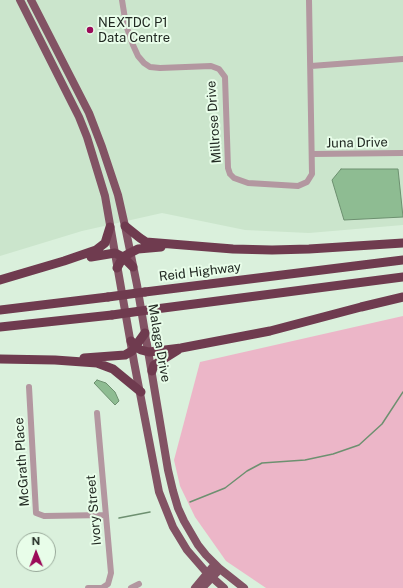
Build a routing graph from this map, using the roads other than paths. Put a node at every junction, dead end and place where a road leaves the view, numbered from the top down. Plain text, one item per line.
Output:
1 (31, 0) edge
2 (122, 0) edge
3 (309, 0) edge
4 (22, 1) edge
5 (403, 59) edge
6 (311, 66) junction
7 (403, 153) edge
8 (312, 154) junction
9 (126, 226) junction
10 (110, 227) junction
11 (403, 243) edge
12 (183, 246) junction
13 (123, 254) junction
14 (403, 260) edge
15 (64, 262) junction
16 (133, 267) joint
17 (118, 268) joint
18 (403, 277) edge
19 (0, 280) edge
20 (403, 297) edge
21 (0, 310) edge
22 (0, 327) edge
23 (145, 333) junction
24 (133, 347) junction
25 (181, 348) junction
26 (149, 352) junction
27 (0, 359) edge
28 (56, 360) junction
29 (152, 371) junction
30 (29, 387) dead end
31 (141, 392) junction
32 (97, 413) dead end
33 (105, 515) junction
34 (198, 564) junction
35 (217, 567) junction
36 (209, 576) junction
37 (139, 584) dead end
38 (110, 586) edge
39 (88, 588) edge
40 (131, 588) edge
41 (198, 588) edge
42 (224, 588) edge
43 (244, 588) edge

1 - 9 main road
2 - 8 street, Millrose Drive
3 - 6 street, Millrose Drive
4 - 10 main road
5 - 6 street
6 - 8 street, Millrose Drive
7 - 8 street, Juna Drive
9 - 12 highway
9 - 13 main road
10 - 13 main road
10 - 15 highway
11 - 12 highway
12 - 13 highway
13 - 15 highway
13 - 16 highway
13 - 17 highway
14 - 21 highway, Reid Highway, bridge
15 - 19 highway
16 - 23 main road, Malaga Drive
17 - 24 main road, Malaga Drive
18 - 22 highway, bridge
20 - 25 highway
23 - 24 highway
23 - 26 main road, Malaga Drive
24 - 26 highway
24 - 28 highway
24 - 31 main road, Malaga Drive
25 - 26 highway
25 - 29 highway
26 - 29 main road, Malaga Drive
27 - 28 highway
28 - 31 highway
29 - 35 main road, Malaga Drive
30 - 33 street, McGrath Place
31 - 34 main road, Malaga Drive
32 - 33 street, Ivory Street
33 - 38 street, Ivory Street
34 - 36 main road, Malaga Drive
34 - 41 main road
35 - 36 main road
35 - 43 main road, Malaga Drive
36 - 41 main road
36 - 42 main road, Malaga Drive
37 - 40 street
38 - 39 street, Ivory Street

